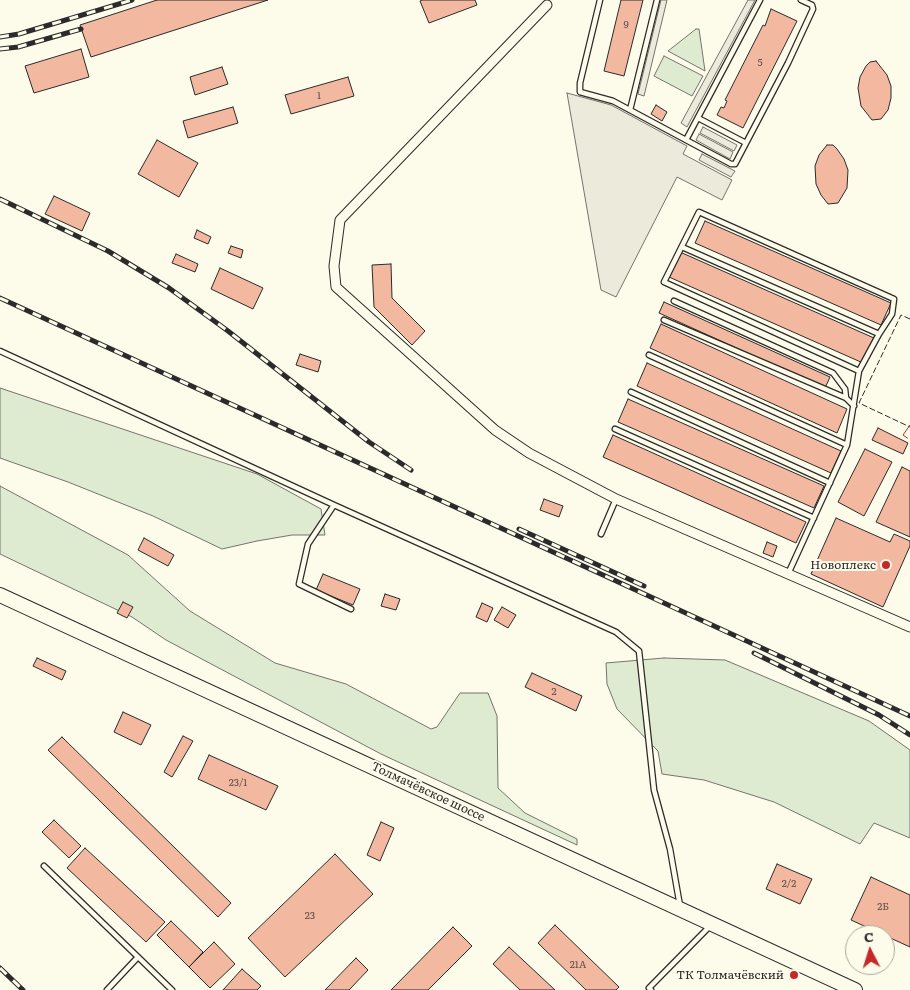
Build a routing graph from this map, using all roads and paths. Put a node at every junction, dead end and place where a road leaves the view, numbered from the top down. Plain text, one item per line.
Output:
1 (600, 0) edge
2 (657, 0) edge
3 (760, 0) edge
4 (805, 1) edge
5 (548, 2) edge
6 (630, 110) junction
7 (698, 118) junction
8 (686, 140) junction
9 (746, 144) junction
10 (682, 246) junction
11 (674, 301) dead end
12 (664, 320) dead end
13 (879, 334) junction
14 (0, 352) edge
15 (650, 355) dead end
16 (859, 371) junction
17 (631, 392) dead end
18 (846, 398) junction
19 (854, 406) junction
20 (615, 429) dead end
21 (847, 445) junction
22 (830, 483) junction
23 (616, 499) junction
24 (334, 505) junction
25 (814, 518) junction
26 (601, 534) dead end
27 (788, 574) junction
28 (0, 595) edge
29 (351, 609) dead end
30 (910, 627) edge
31 (44, 866) dead end
32 (681, 910) junction
33 (711, 925) junction
34 (138, 957) junction
35 (649, 989) edge
36 (107, 990) edge
37 (172, 990) edge
38 (855, 990) edge

1 - 6 lane
2 - 6 lane
3 - 7 lane
4 - 9 lane
5 - 23 street
6 - 8 lane
7 - 8 lane
7 - 9 lane
8 - 9 lane
10 - 13 lane
10 - 13 lane
10 - 16 lane
11 - 18 lane
12 - 18 lane
13 - 16 lane
14 - 24 lane
15 - 21 lane
16 - 19 lane
17 - 22 lane
18 - 19 lane
19 - 21 lane
20 - 25 lane
21 - 22 lane
22 - 25 lane
23 - 26 lane
23 - 27 street
24 - 29 lane
24 - 32 lane
25 - 27 lane
27 - 30 street
28 - 32 main road, Толмачёвское шоссе
31 - 34 lane
32 - 33 main road, Толмачёвское шоссе
33 - 35 lane
33 - 38 main road, Толмачёвское шоссе
34 - 36 lane
34 - 37 lane

